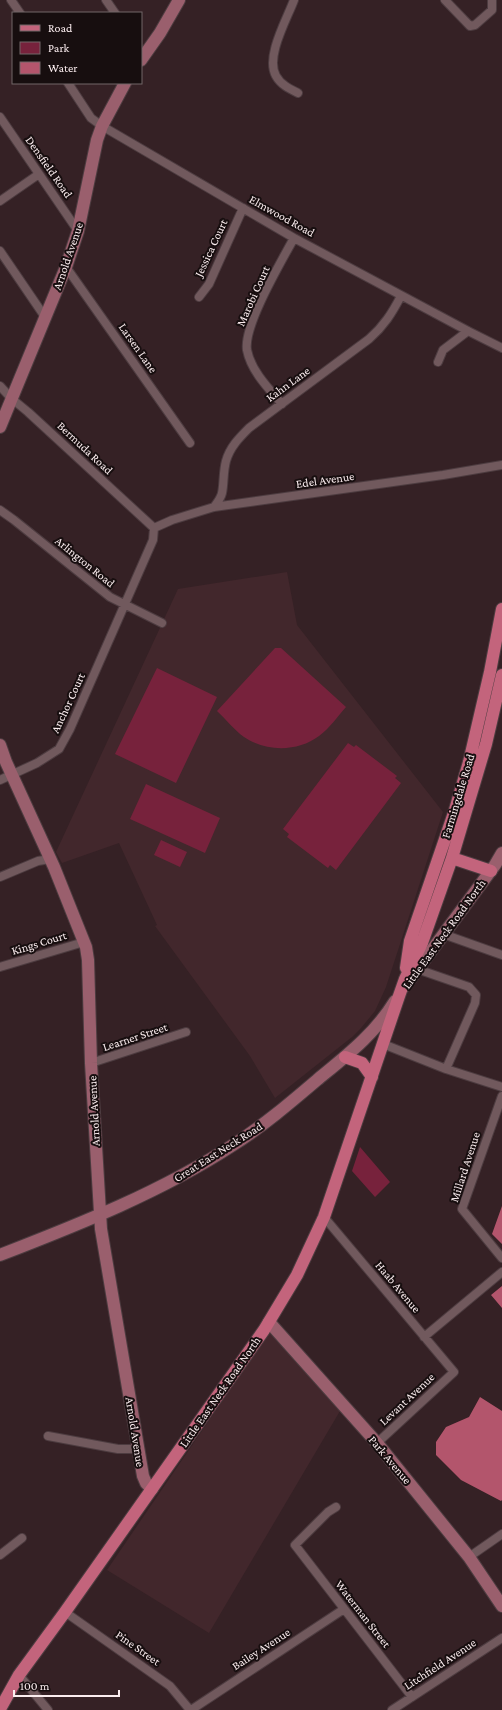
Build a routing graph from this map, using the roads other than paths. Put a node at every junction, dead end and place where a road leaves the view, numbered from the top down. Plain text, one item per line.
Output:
1 (11, 0) edge
2 (106, 0) edge
3 (179, 0) edge
4 (294, 0) edge
5 (445, 0) edge
6 (492, 0) edge
7 (19, 12) edge
8 (114, 12) edge
9 (142, 55) edge
10 (69, 84) edge
11 (124, 84) edge
12 (298, 93) dead end
13 (0, 117) edge
14 (102, 126) junction
15 (39, 174) junction
16 (0, 201) edge
17 (242, 208) junction
18 (78, 231) junction
19 (294, 238) junction
20 (0, 251) edge
21 (66, 267) junction
22 (401, 296) junction
23 (199, 297) dead end
24 (45, 317) junction
25 (468, 331) junction
26 (502, 348) edge
27 (438, 362) dead end
28 (0, 386) edge
29 (11, 398) junction
30 (282, 404) junction
31 (0, 427) edge
32 (190, 443) dead end
33 (502, 465) edge
34 (214, 507) junction
35 (0, 510) edge
36 (154, 528) junction
37 (125, 606) junction
38 (502, 609) edge
39 (162, 623) dead end
40 (502, 675) edge
41 (0, 745) edge
42 (12, 775) junction
43 (0, 780) edge
44 (452, 858) junction
45 (50, 859) junction
46 (498, 862) edge
47 (0, 877) edge
48 (443, 934) junction
49 (84, 942) junction
50 (502, 955) edge
51 (0, 967) edge
52 (417, 969) junction
53 (405, 979) junction
54 (399, 996) junction
55 (186, 1032) dead end
56 (382, 1044) junction
57 (345, 1057) junction
58 (91, 1064) junction
59 (446, 1069) junction
60 (372, 1077) junction
61 (502, 1087) edge
62 (502, 1096) edge
63 (100, 1214) junction
64 (324, 1217) junction
65 (0, 1254) edge
66 (502, 1258) edge
67 (502, 1272) edge
68 (269, 1322) junction
69 (424, 1337) junction
70 (454, 1372) joint
71 (48, 1436) dead end
72 (377, 1443) junction
73 (138, 1449) junction
74 (152, 1489) junction
75 (336, 1507) dead end
76 (502, 1534) edge
77 (22, 1538) dead end
78 (0, 1555) edge
79 (469, 1557) junction
80 (502, 1606) edge
81 (344, 1609) junction
82 (65, 1612) junction
83 (502, 1638) edge
84 (19, 1675) junction
85 (412, 1697) junction
86 (0, 1710) edge
87 (48, 1710) edge
88 (191, 1710) edge
89 (392, 1710) edge

1 - 7 street
2 - 8 street
3 - 9 street
4 - 12 street
5 - 6 street
10 - 14 street, Elmwood Road
11 - 14 street, Arnold Avenue
13 - 15 street, Densfield Road
14 - 17 street, Elmwood Road
14 - 18 street, Arnold Avenue
15 - 16 street
15 - 18 street, Densfield Road
17 - 19 street, Elmwood Road
17 - 23 street, Jessica Court
18 - 21 street, Arnold Avenue
19 - 22 street, Elmwood Road
19 - 30 street, Marobi Court
20 - 24 street
21 - 24 street, Arnold Avenue
21 - 32 street, Larsen Lane
22 - 25 street, Elmwood Road
22 - 30 street, Kahn Lane
24 - 29 street, Arnold Avenue
25 - 26 street, Elmwood Road
25 - 27 street
28 - 29 street, Bermuda Road
29 - 31 street, Arnold Avenue
29 - 36 street, Bermuda Road
30 - 34 street, Kahn Lane
33 - 34 street, Edel Avenue
34 - 36 street, Edel Avenue
35 - 37 street, Arlington Road
36 - 37 street, Anchor Court
37 - 39 street, Arlington Road
37 - 42 street, Anchor Court
38 - 53 main road, Farmingdale Road
40 - 44 main road, Farmingdale Road
41 - 42 street, Arnold Avenue
42 - 43 street, Anchor Court
42 - 45 street, Arnold Avenue
44 - 46 main road
44 - 53 main road, Farmingdale Road
45 - 47 street
45 - 49 street, Arnold Avenue
46 - 48 street, Little East Neck Road North
48 - 50 street
48 - 52 street, Little East Neck Road North
49 - 51 street, Kings Court
49 - 58 street, Arnold Avenue
52 - 54 street, Little East Neck Road North
52 - 59 street
53 - 54 main road, Farmingdale Road
54 - 56 main road, Farmingdale Road
54 - 57 street, Great East Neck Road
55 - 58 street, Learner Street
56 - 59 street
56 - 60 main road, Little East Neck Road North
57 - 60 main road
57 - 63 street, Great East Neck Road
58 - 63 street, Arnold Avenue
59 - 61 street
60 - 64 main road, Little East Neck Road North
62 - 66 street, Millard Avenue
63 - 65 street, Great East Neck Road
63 - 73 street, Arnold Avenue
64 - 68 main road, Little East Neck Road North
64 - 69 street, Haab Avenue
67 - 69 street
68 - 72 street, Park Avenue
68 - 74 main road, Little East Neck Road North
69 - 70 street, Haab Avenue
70 - 72 street, Levant Avenue
71 - 73 street
72 - 79 street, Park Avenue
73 - 74 street, Arnold Avenue
74 - 82 main road, Little East Neck Road North
75 - 81 street, Waterman Street
76 - 79 street
77 - 78 street
79 - 80 street, Park Avenue
81 - 85 street, Waterman Street
81 - 88 street, Bailey Avenue
82 - 84 main road, Little East Neck Road North
82 - 88 street, Pine Street
83 - 85 street, Litchfield Avenue
84 - 86 main road, Little East Neck Road North
84 - 87 street
85 - 89 street, Litchfield Avenue

